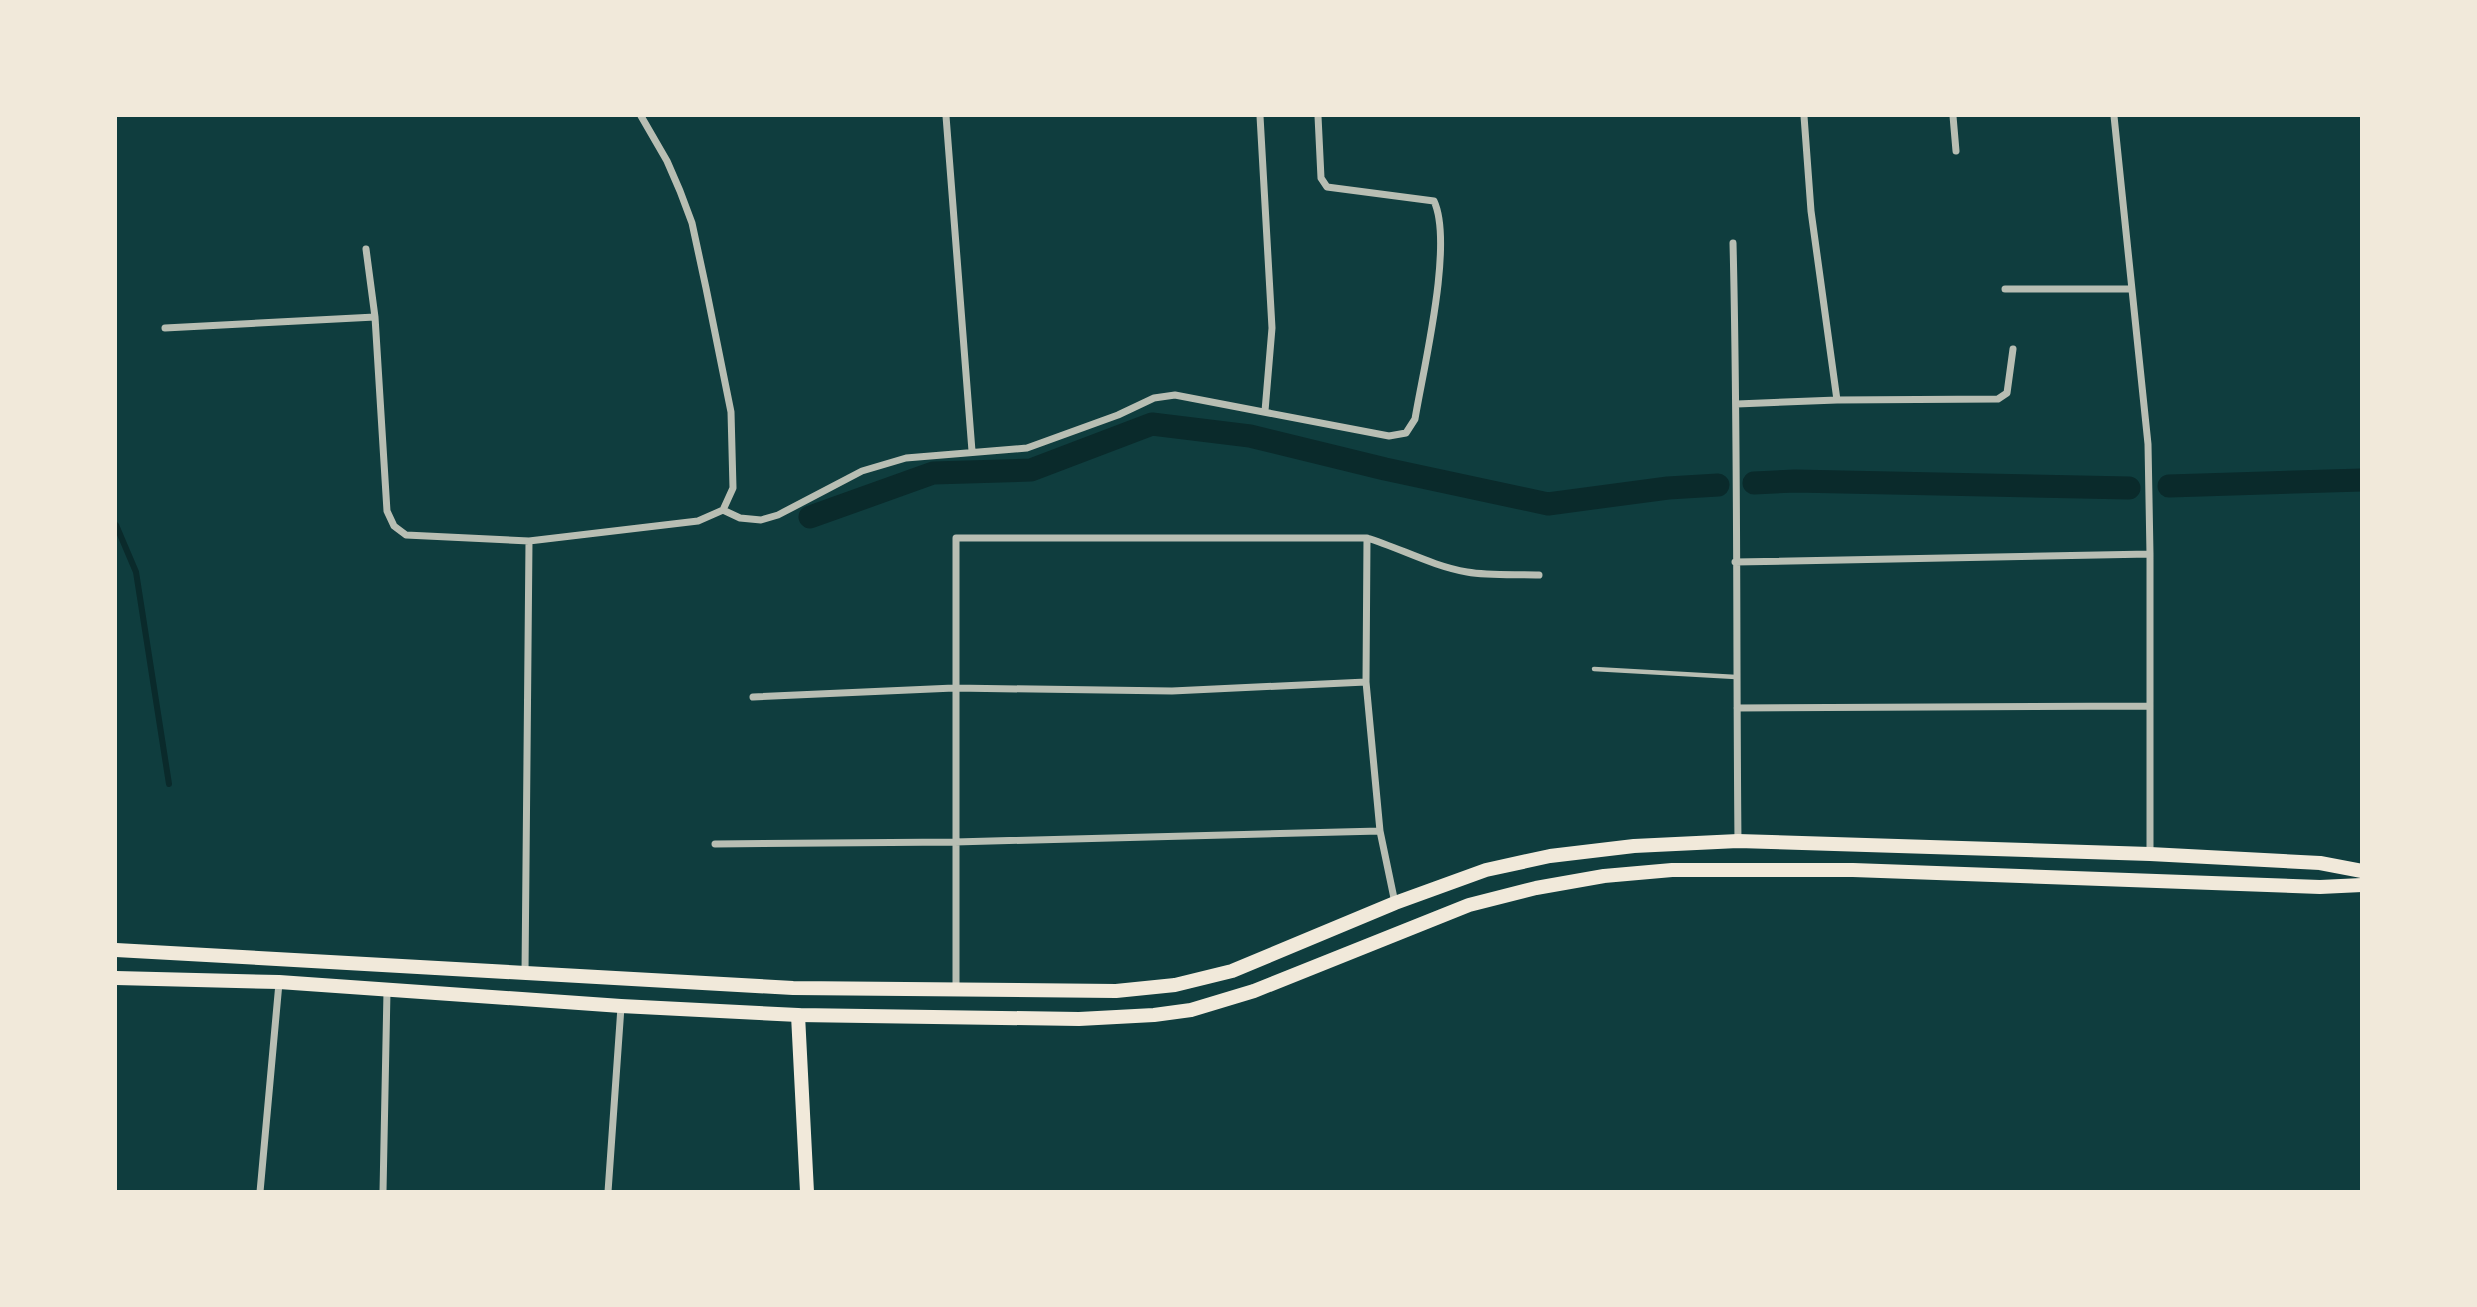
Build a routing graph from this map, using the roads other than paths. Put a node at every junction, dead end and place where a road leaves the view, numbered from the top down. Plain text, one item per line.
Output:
1 (641, 116) edge
2 (946, 116) edge
3 (1260, 116) edge
4 (1318, 116) edge
5 (1804, 116) edge
6 (1953, 116) edge
7 (2114, 116) edge
8 (1956, 151) dead end
9 (1733, 243) dead end
10 (366, 248) dead end
11 (2005, 289) dead end
12 (2131, 289) junction
13 (375, 317) junction
14 (165, 328) dead end
15 (2012, 349) dead end
16 (1838, 400) junction
17 (1737, 404) junction
18 (1265, 411) junction
19 (972, 452) junction
20 (723, 510) junction
21 (1367, 538) junction
22 (529, 541) junction
23 (2150, 554) junction
24 (1735, 562) junction
25 (1539, 575) dead end
26 (1594, 670) dead end
27 (1736, 677) junction
28 (1366, 682) junction
29 (954, 688) junction
30 (753, 697) dead end
31 (2148, 706) junction
32 (1737, 708) junction
33 (1380, 831) junction
34 (1738, 841) junction
35 (955, 842) junction
36 (715, 844) dead end
37 (1854, 844) junction
38 (2150, 854) junction
39 (1853, 870) junction
40 (2361, 871) edge
41 (2361, 885) edge
42 (1395, 902) junction
43 (116, 950) edge
44 (525, 973) junction
45 (116, 978) edge
46 (279, 982) junction
47 (956, 990) junction
48 (387, 991) junction
49 (621, 1006) junction
50 (798, 1015) junction
51 (260, 1192) edge
52 (383, 1192) edge
53 (608, 1192) edge
54 (807, 1192) edge

1 - 20 street
2 - 19 street
3 - 18 street
4 - 18 street
5 - 16 street
6 - 8 street
7 - 12 street
9 - 17 street
10 - 13 street
11 - 12 street
12 - 23 street
13 - 14 street
13 - 22 street
15 - 16 street
16 - 17 street
17 - 24 street
18 - 19 street
19 - 20 street
20 - 22 street
21 - 25 street
21 - 28 street
21 - 29 street
22 - 44 street
23 - 24 street
23 - 31 street
24 - 27 street
26 - 27 lane
27 - 32 street
28 - 29 street
28 - 33 street
29 - 30 street
29 - 35 street
31 - 32 street
31 - 38 street
32 - 34 street
33 - 35 street
33 - 42 street
34 - 37 main road
34 - 42 main road
35 - 36 street
35 - 47 street
37 - 38 main road
37 - 39 main road
38 - 40 main road
39 - 41 main road
39 - 50 main road
42 - 47 main road
43 - 44 main road
44 - 47 main road
45 - 46 main road
46 - 48 main road
46 - 51 street
48 - 49 main road
48 - 52 street
49 - 50 main road
49 - 53 street
50 - 54 main road

